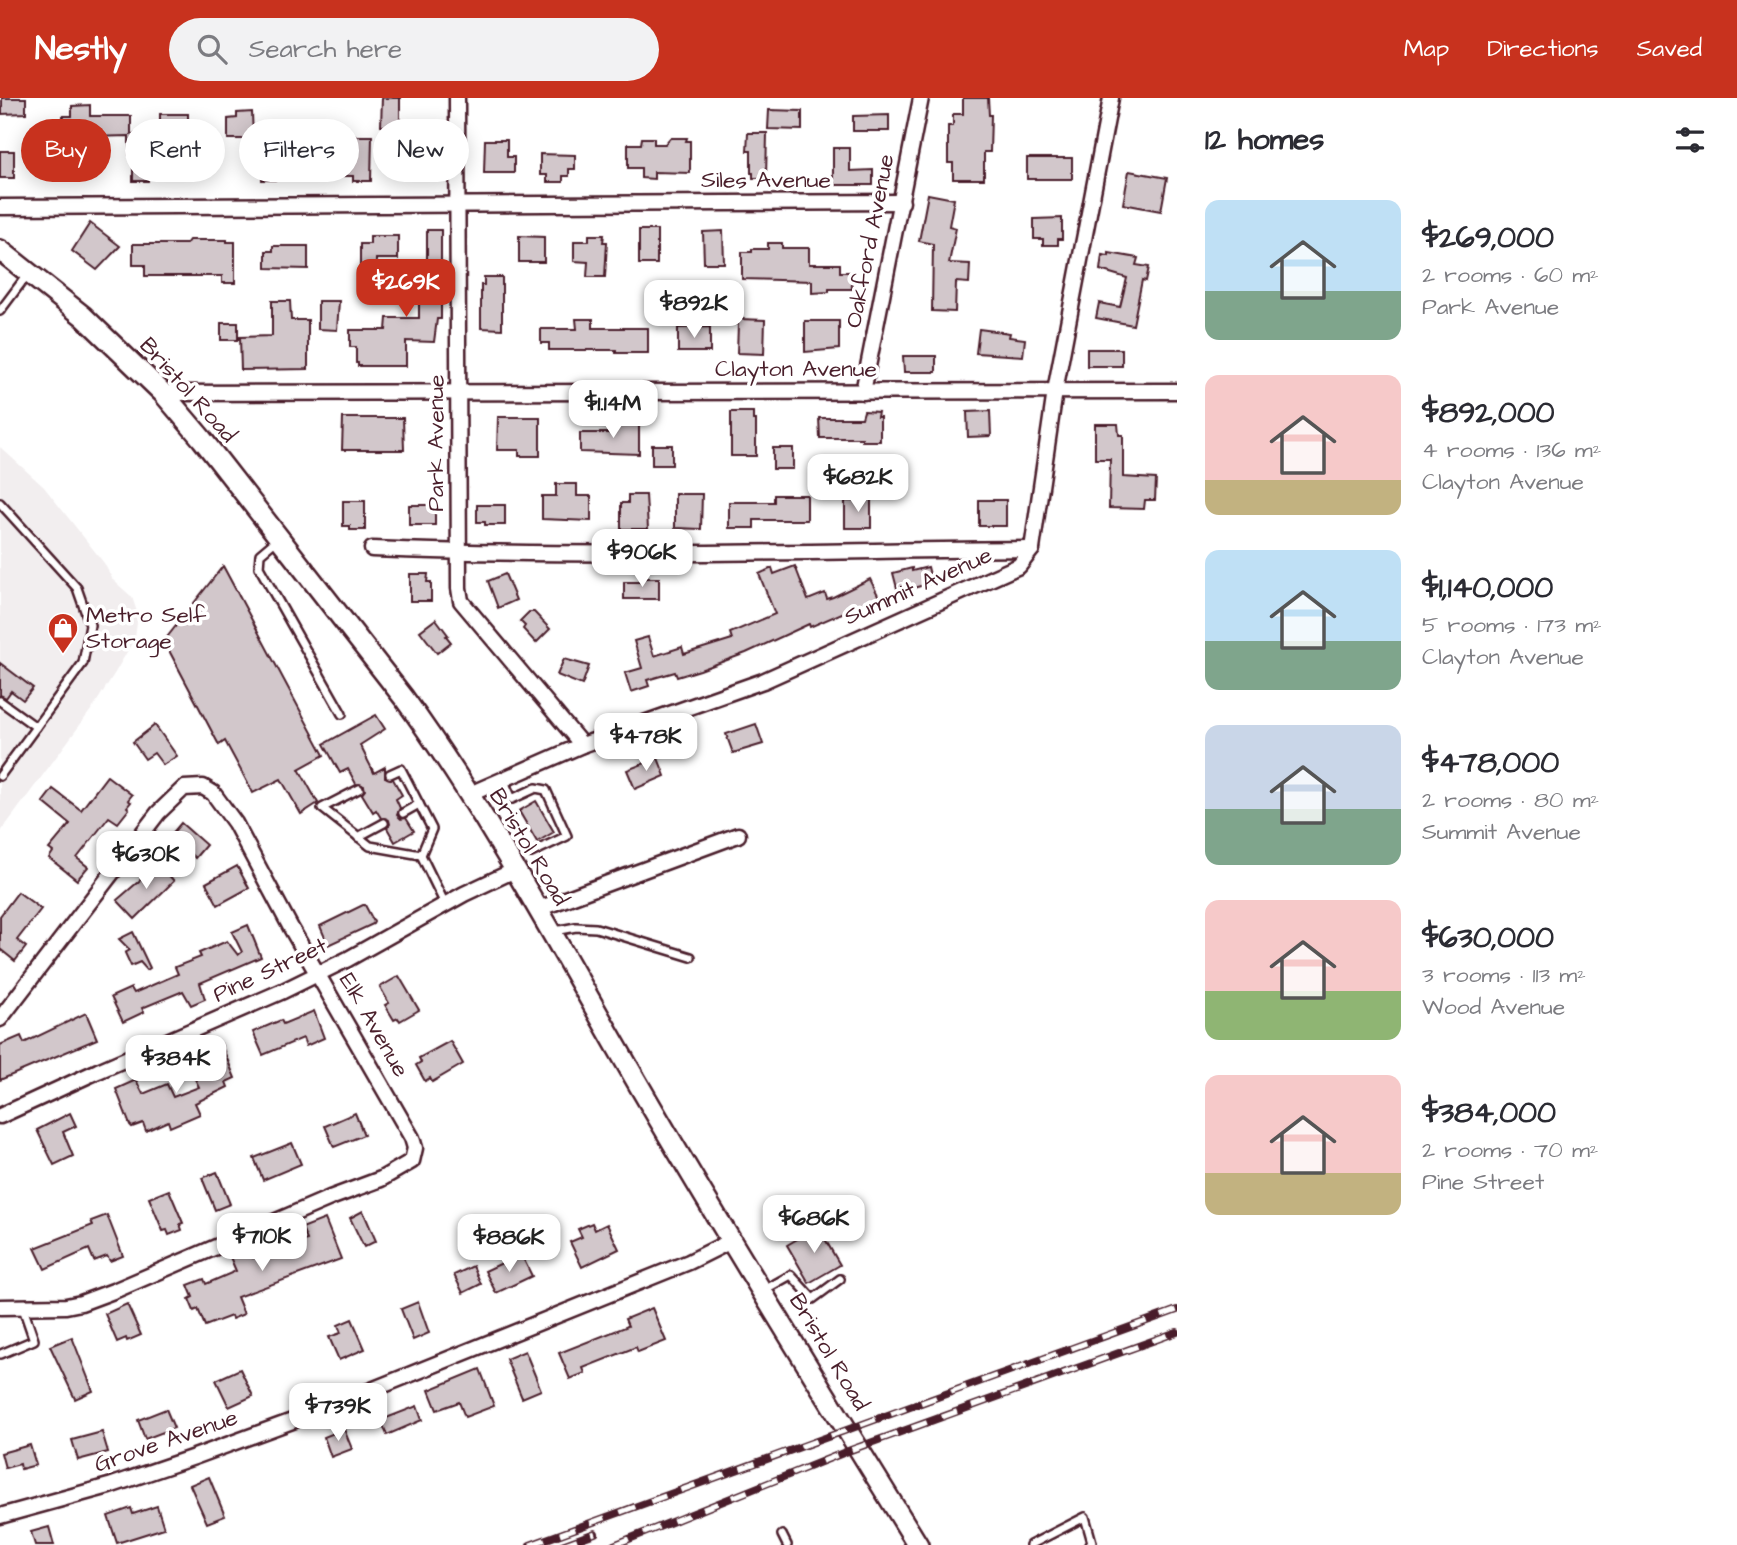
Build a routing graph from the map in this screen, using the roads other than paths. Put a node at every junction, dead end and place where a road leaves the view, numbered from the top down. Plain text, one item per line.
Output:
1 (457, 98) edge
2 (921, 98) edge
3 (1111, 98) edge
4 (902, 202) junction
5 (457, 205) junction
6 (0, 206) edge
7 (0, 250) edge
8 (29, 271) junction
9 (0, 311) edge
10 (1055, 391) junction
11 (1177, 391) edge
12 (459, 392) junction
13 (863, 392) junction
14 (163, 393) junction
15 (0, 503) edge
16 (279, 538) junction
17 (372, 549) dead end
18 (1032, 549) junction
19 (459, 552) junction
20 (0, 701) edge
21 (342, 714) dead end
22 (36, 727) junction
23 (582, 745) junction
24 (390, 774) dead end
25 (0, 776) edge
26 (503, 779) junction
27 (359, 789) dead end
28 (470, 794) junction
29 (419, 804) junction
30 (403, 813) dead end
31 (384, 823) dead end
32 (738, 835) dead end
33 (358, 837) junction
34 (531, 853) dead end
35 (421, 855) junction
36 (516, 870) junction
37 (445, 904) junction
38 (538, 909) junction
39 (551, 932) junction
40 (691, 957) dead end
41 (318, 974) junction
42 (0, 1019) edge
43 (0, 1116) edge
44 (732, 1241) junction
45 (840, 1279) dead end
46 (763, 1290) junction
47 (0, 1307) edge
48 (23, 1308) junction
49 (1, 1354) edge
50 (0, 1516) edge
51 (782, 1535) dead end
52 (1035, 1544) edge
53 (787, 1545) edge
54 (918, 1545) edge
55 (1090, 1545) edge

1 - 5 street, Park Avenue
2 - 4 street, Oakford Avenue
3 - 10 street
4 - 5 street, Siles Avenue
4 - 13 street, Oakford Avenue
5 - 6 street, Siles Avenue
5 - 12 street, Park Avenue
7 - 8 main road, Bristol Road
8 - 9 lane
8 - 14 main road, Bristol Road
10 - 11 street, Clayton Avenue
10 - 13 street, Clayton Avenue
10 - 18 street
12 - 13 street, Clayton Avenue
12 - 14 street, Clayton Avenue
12 - 19 street, Park Avenue
14 - 16 main road, Bristol Road
15 - 22 lane
16 - 21 lane
16 - 28 main road, Bristol Road
17 - 19 street
18 - 19 street
18 - 23 street, Summit Avenue
19 - 23 street, Park Avenue
20 - 22 lane
22 - 25 lane
23 - 26 street, Summit Avenue
24 - 29 lane
26 - 28 street, Summit Avenue
26 - 34 lane
27 - 33 lane
28 - 36 main road, Bristol Road
29 - 30 lane
29 - 35 lane
31 - 33 lane
32 - 38 street
33 - 35 lane
35 - 37 lane
36 - 37 street, Pine Street
36 - 38 main road, Bristol Road
37 - 41 street, Pine Street
38 - 39 main road, Bristol Road
39 - 40 lane
39 - 44 main road, Bristol Road
41 - 42 street, Elk Avenue
41 - 43 street, Pine Street
41 - 48 street, Elk Avenue
44 - 46 main road, Bristol Road
44 - 50 street, Grove Avenue
45 - 46 lane
46 - 54 main road, Bristol Road
47 - 48 street
48 - 49 lane
51 - 53 lane
52 - 55 lane

